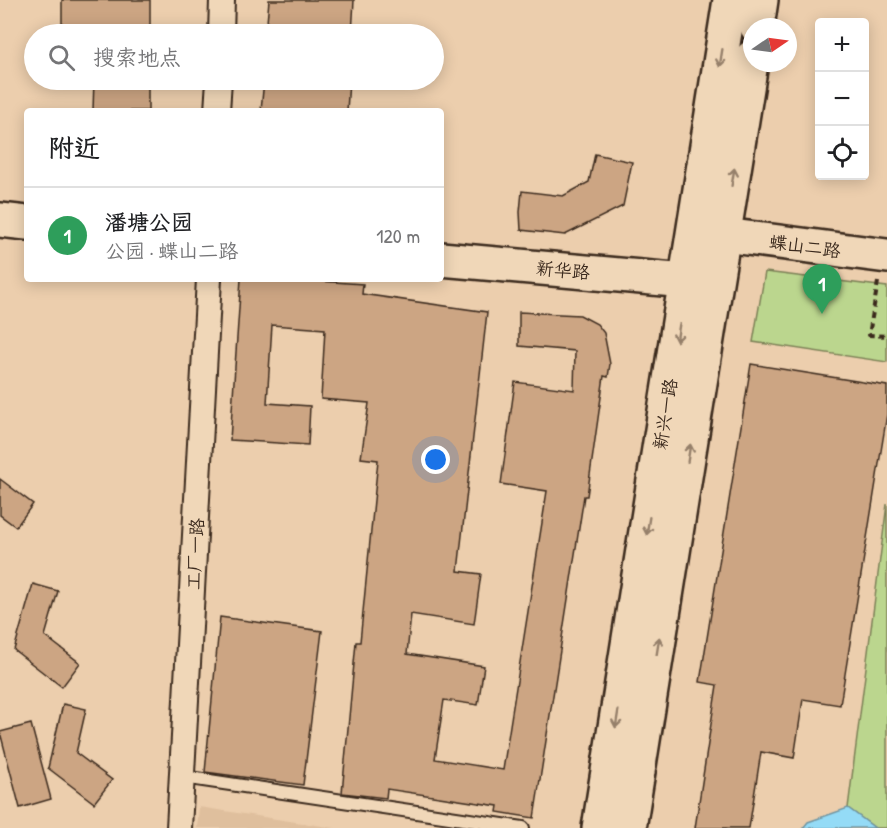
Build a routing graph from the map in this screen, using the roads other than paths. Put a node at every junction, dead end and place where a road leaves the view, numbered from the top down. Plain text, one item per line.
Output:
1 (222, 0) edge
2 (730, 0) edge
3 (761, 0) edge
4 (758, 18) edge
5 (221, 24) edge
6 (748, 72) edge
7 (218, 90) edge
8 (217, 108) edge
9 (0, 220) edge
10 (24, 223) edge
11 (708, 233) junction
12 (885, 257) edge
13 (444, 259) edge
14 (209, 282) edge
15 (701, 283) junction
16 (183, 777) junction
17 (179, 828) edge
18 (523, 828) edge
19 (599, 828) edge
20 (629, 828) edge

1 - 5 street
2 -> 11 main road, 新兴一路
3 - 4 main road
11 -> 6 main road, 新兴一路
7 - 8 street
9 - 10 main road
11 - 12 main road, 蝶山二路
11 - 15 main road, 新兴一路
13 - 15 main road, 新华路
14 - 16 street, 工厂一路
15 -> 19 main road, 新兴一路
20 -> 15 main road, 新兴一路
16 - 17 street, 工厂一路
16 - 18 lane

